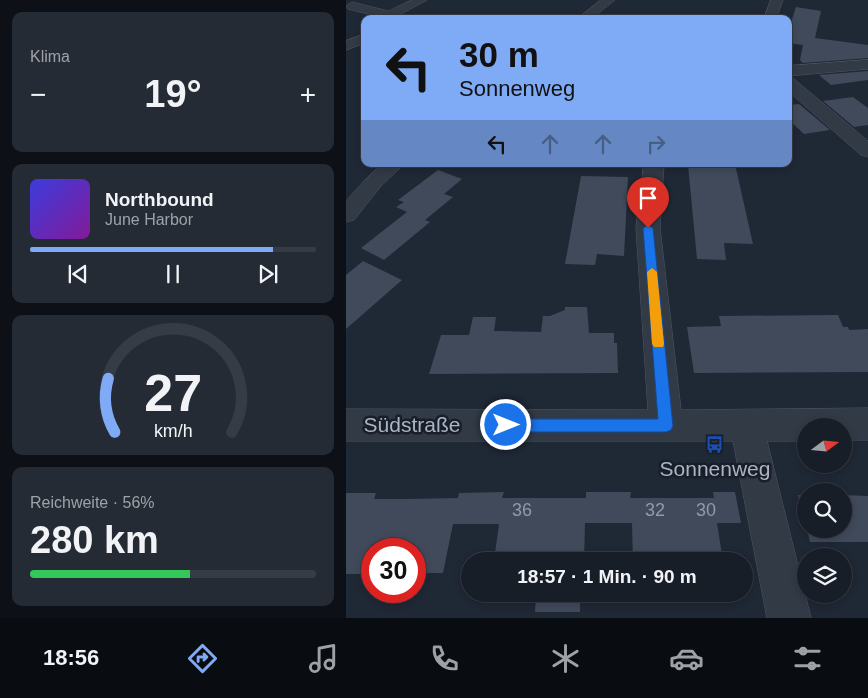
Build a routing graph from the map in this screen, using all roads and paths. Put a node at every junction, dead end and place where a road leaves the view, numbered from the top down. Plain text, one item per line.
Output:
1 (422, 0) edge
2 (609, 0) edge
3 (777, 0) edge
4 (352, 6) dead end
5 (390, 15) joint
6 (588, 15) edge
7 (771, 15) edge
8 (361, 40) edge
9 (346, 46) edge
10 (868, 64) edge
11 (792, 71) edge
12 (792, 85) edge
13 (868, 151) edge
14 (391, 167) edge
15 (654, 167) edge
16 (346, 215) edge
17 (746, 424) junction
18 (868, 424) edge
19 (346, 425) edge
20 (666, 426) junction
21 (788, 618) edge

1 - 5 street
2 - 6 street
3 - 7 street
4 - 5 street
8 - 9 street
10 - 11 street
12 - 13 street
14 - 16 street
15 - 20 street
17 - 18 street, Südstraße
17 - 20 street, Südstraße
17 - 21 street
19 - 20 street, Südstraße

